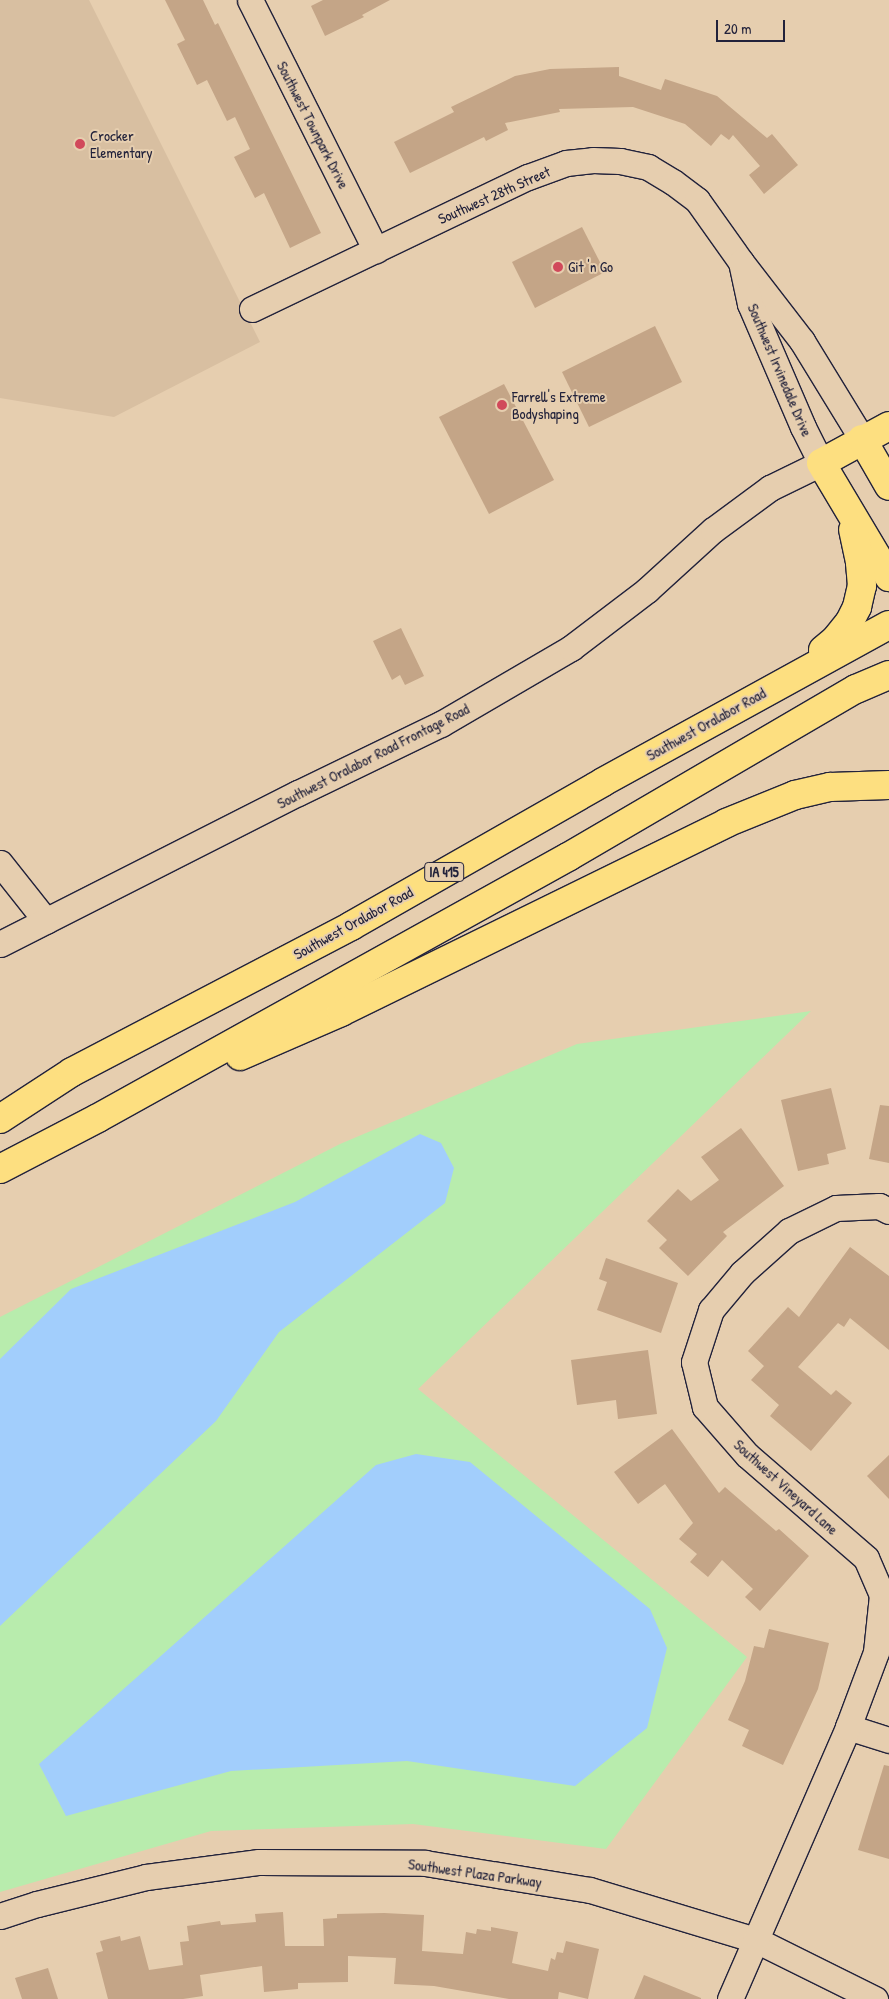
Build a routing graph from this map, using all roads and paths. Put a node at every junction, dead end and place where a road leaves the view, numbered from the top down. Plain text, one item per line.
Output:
1 (250, 0) edge
2 (376, 250) junction
3 (741, 262) junction
4 (252, 309) dead end
5 (889, 426) edge
6 (862, 439) junction
7 (821, 463) junction
8 (889, 486) edge
9 (847, 507) junction
10 (889, 577) edge
11 (889, 625) edge
12 (889, 675) edge
13 (788, 679) junction
14 (889, 785) edge
15 (0, 863) edge
16 (46, 921) junction
17 (0, 944) edge
18 (98, 1118) junction
19 (0, 1119) edge
20 (0, 1169) edge
21 (889, 1211) edge
22 (848, 1727) junction
23 (889, 1740) edge
24 (0, 1916) edge
25 (756, 1940) junction
26 (730, 1999) edge
27 (875, 1999) edge

1 - 2 street, Southwest Townpark Drive
2 - 3 street, Southwest 28th Street
2 - 4 street, Southwest 28th Street
3 - 6 street, Southwest Irvinedale Drive
3 - 7 street, Southwest Irvinedale Drive
5 - 6 main road
6 - 7 main road
6 - 8 main road, Southwest Irvinedale Drive
7 - 9 main road, Southwest Irvinedale Drive
7 - 16 street, Southwest Oralabor Road Frontage Road
9 - 10 main road, Southwest Irvinedale Drive
9 - 13 main road
11 - 13 main road, Southwest Oralabor Road / IA 415
12 - 18 main road
13 - 19 main road, Southwest Oralabor Road / IA 415
14 - 18 main road
15 - 16 street
16 - 17 street, Southwest Oralabor Road Frontage Road
18 - 20 main road
21 - 22 street, Southwest Vineyard Lane
22 - 23 street
22 - 25 street, Southwest Vineyard Lane
24 - 25 street, Southwest Plaza Parkway
25 - 26 street, Southwest Vineyard Lane
25 - 27 street, Southwest Plaza Parkway

